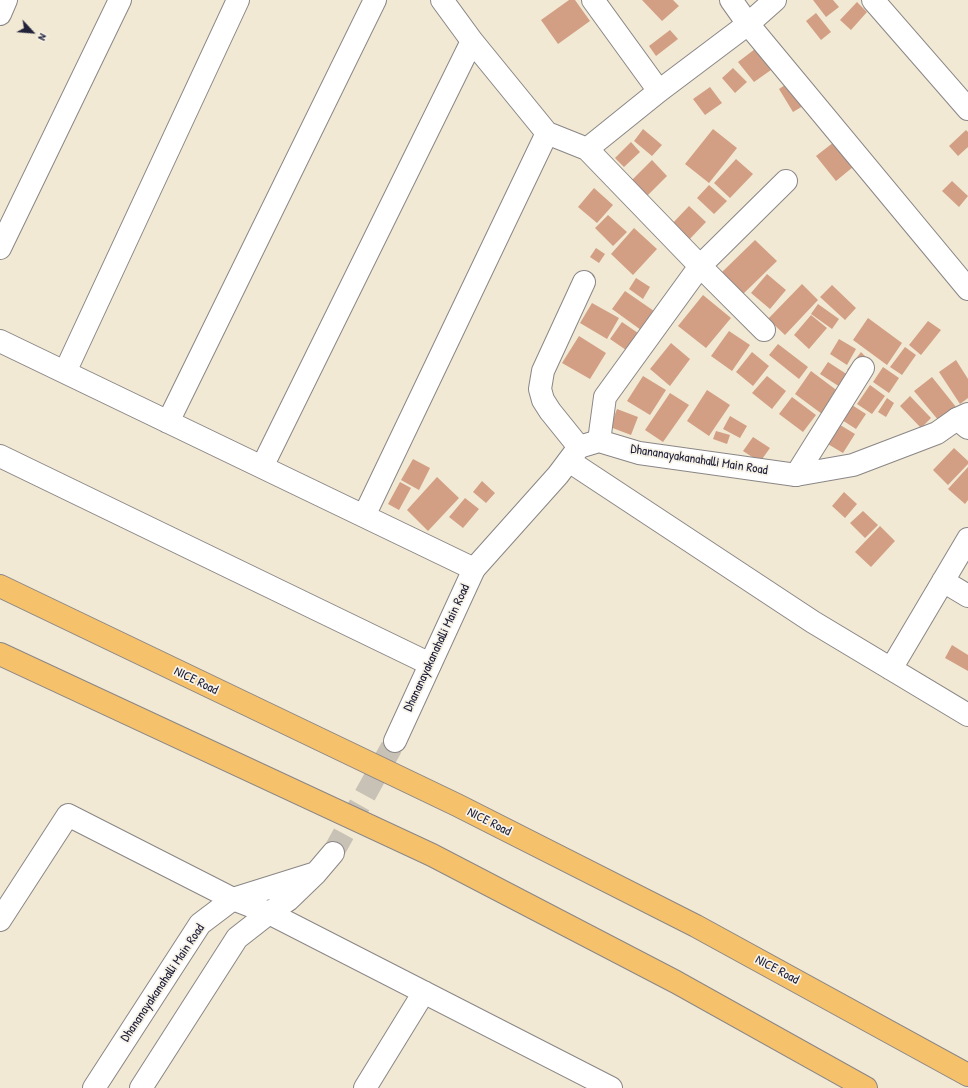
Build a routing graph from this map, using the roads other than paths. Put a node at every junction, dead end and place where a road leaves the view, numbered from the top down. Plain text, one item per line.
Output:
1 (6, 0) edge
2 (120, 0) edge
3 (238, 0) edge
4 (375, 0) edge
5 (442, 0) edge
6 (592, 0) edge
7 (731, 0) edge
8 (775, 0) edge
9 (874, 0) edge
10 (0, 14) edge
11 (748, 24) junction
12 (472, 41) junction
13 (659, 90) junction
14 (968, 109) edge
15 (547, 133) junction
16 (586, 149) junction
17 (786, 181) dead end
18 (0, 248) edge
19 (700, 266) junction
20 (584, 282) dead end
21 (968, 289) edge
22 (764, 330) dead end
23 (0, 341) edge
24 (863, 368) dead end
25 (65, 372) junction
26 (964, 420) edge
27 (168, 422) junction
28 (582, 449) junction
29 (0, 456) edge
30 (262, 467) junction
31 (796, 475) junction
32 (364, 516) junction
33 (968, 539) edge
34 (474, 569) junction
35 (943, 581) junction
36 (0, 586) edge
37 (968, 596) edge
38 (0, 654) edge
39 (430, 664) junction
40 (891, 669) junction
41 (968, 715) edge
42 (395, 741) tunnel mouth
43 (333, 854) tunnel mouth
44 (316, 873) junction
45 (232, 899) junction
46 (268, 913) junction
47 (0, 920) edge
48 (424, 992) junction
49 (968, 1075) edge
50 (94, 1088) edge
51 (140, 1088) edge
52 (365, 1088) edge
53 (611, 1088) edge
54 (866, 1088) edge

1 - 10 street
2 - 18 street
3 - 25 street
4 - 27 street
5 - 12 street
6 - 13 street
7 - 11 street
8 - 11 street
9 - 14 street
11 - 13 street
11 - 21 street
12 - 15 street
12 - 30 street
13 - 16 street
15 - 16 street
15 - 32 street
16 - 19 street
17 - 19 street
19 - 22 street
19 - 28 street
20 - 28 street
23 - 25 street
24 - 31 street
25 - 27 street
26 - 31 street, Dhananayakanahalli Main Road
27 - 30 street
28 - 31 street, Dhananayakanahalli Main Road
28 - 34 street, Dhananayakanahalli Main Road
28 - 40 street
29 - 39 street
30 - 32 street
32 - 34 street
33 - 35 street
34 - 39 street, Dhananayakanahalli Main Road
35 - 37 street
35 - 40 street
36 - 49 highway, NICE Road
38 - 54 highway
39 - 42 street, Dhananayakanahalli Main Road
40 - 41 street
43 - 44 street
44 - 45 street, Dhananayakanahalli Main Road
44 - 46 street
45 - 46 street
45 - 47 street
45 - 50 street, Dhananayakanahalli Main Road
46 - 48 street
46 - 51 street
48 - 52 street
48 - 53 street

